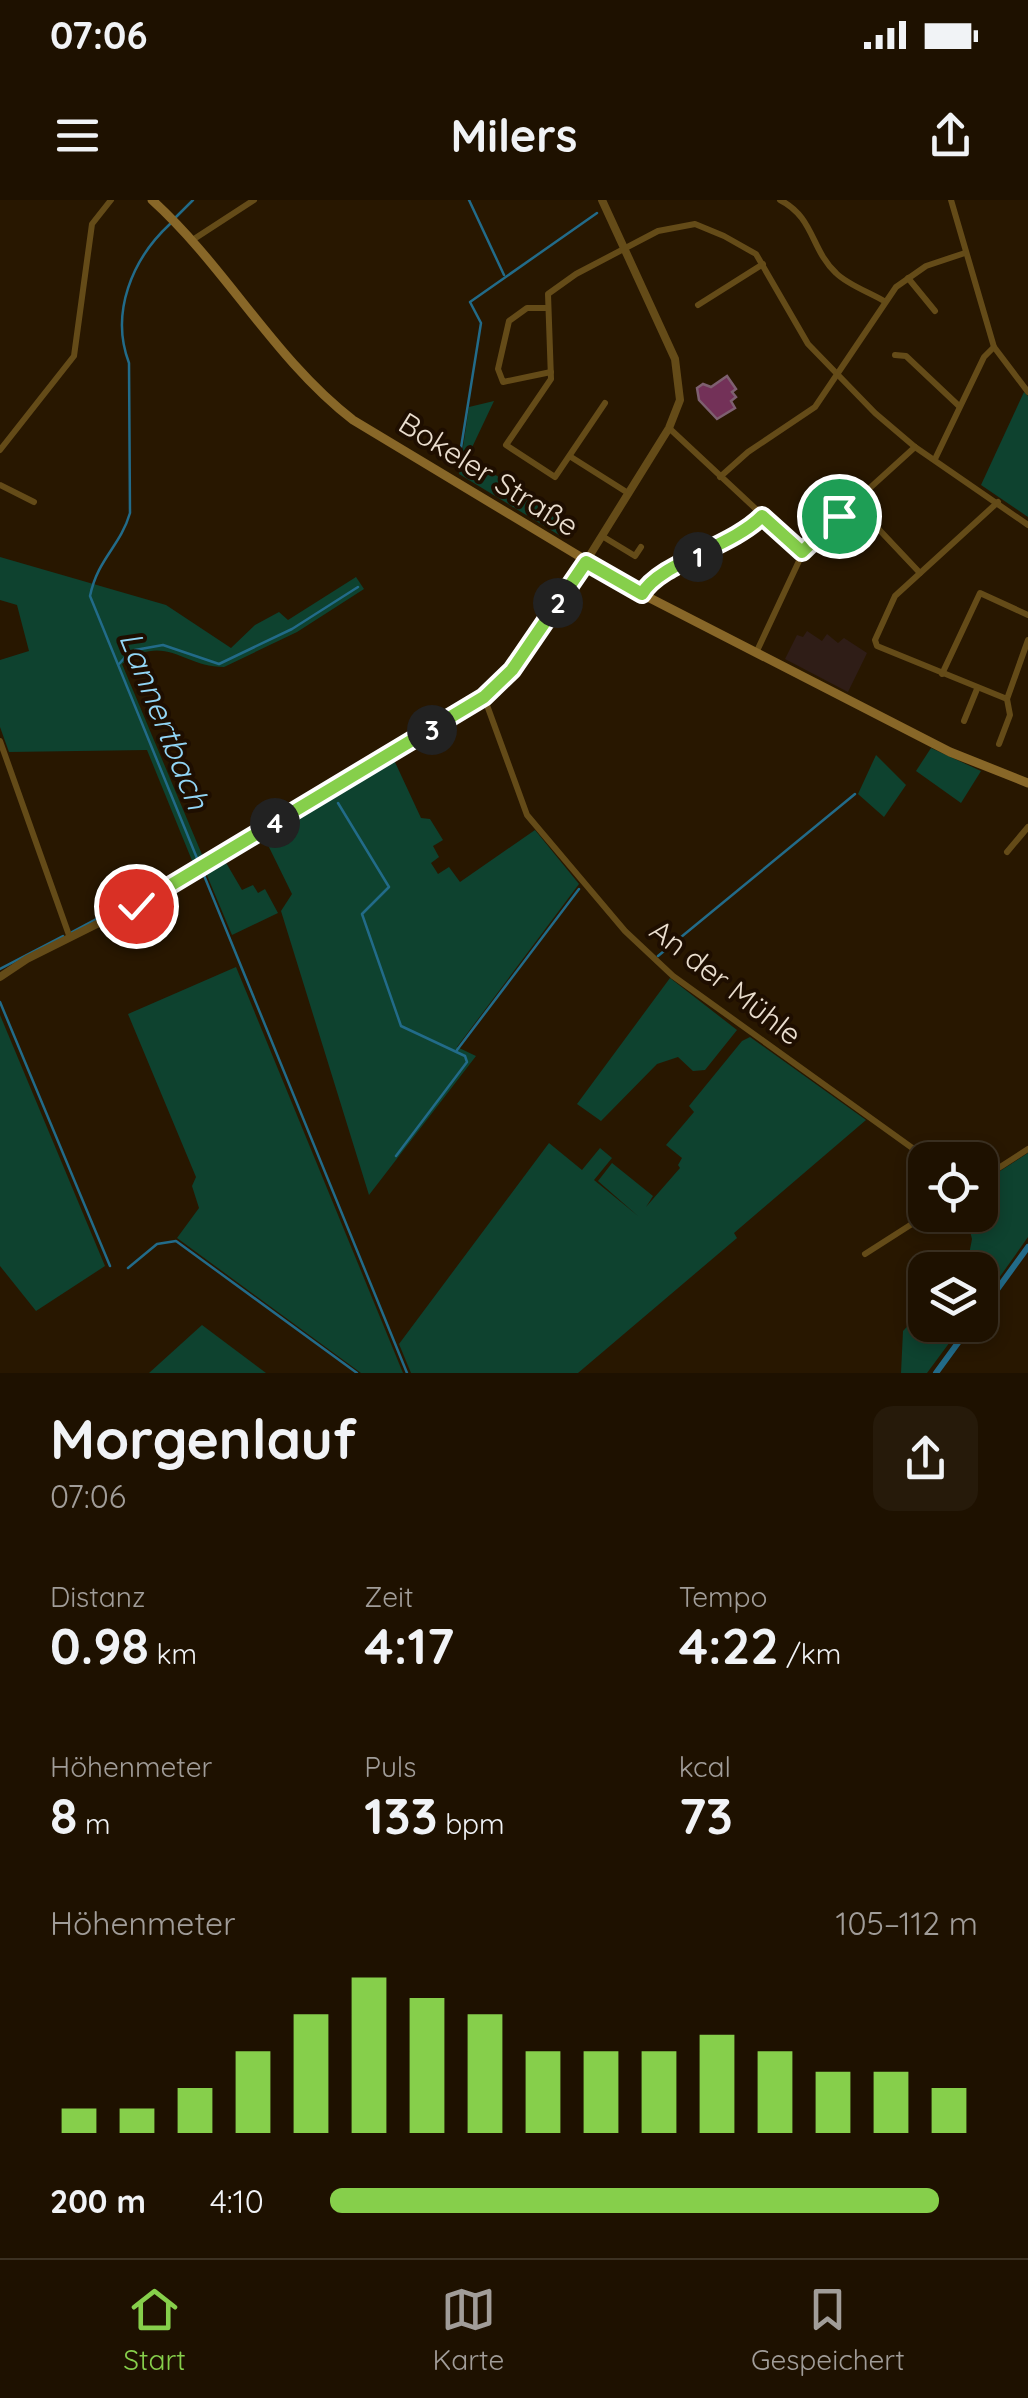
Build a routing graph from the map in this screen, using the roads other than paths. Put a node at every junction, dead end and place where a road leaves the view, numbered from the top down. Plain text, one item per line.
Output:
1 (112, 200) edge
2 (152, 200) edge
3 (254, 200) edge
4 (602, 200) edge
5 (780, 200) edge
6 (951, 200) edge
7 (794, 202) edge
8 (194, 240) junction
9 (624, 248) junction
10 (965, 252) junction
11 (763, 264) junction
12 (908, 278) junction
13 (884, 301) junction
14 (698, 305) dead end
15 (548, 308) junction
16 (935, 311) dead end
17 (994, 347) junction
18 (896, 355) dead end
19 (551, 372) junction
20 (838, 377) junction
21 (1028, 392) edge
22 (605, 403) dead end
23 (959, 406) junction
24 (668, 428) junction
25 (914, 447) junction
26 (0, 450) edge
27 (570, 457) junction
28 (935, 459) junction
29 (720, 477) junction
30 (0, 485) edge
31 (628, 493) junction
32 (34, 502) dead end
33 (998, 502) junction
34 (854, 503) junction
35 (762, 516) junction
36 (1028, 525) edge
37 (602, 536) junction
38 (641, 546) dead end
39 (802, 552) junction
40 (586, 562) junction
41 (920, 573) junction
42 (642, 594) junction
43 (1028, 614) edge
44 (1028, 640) edge
45 (756, 652) junction
46 (942, 674) junction
47 (978, 689) junction
48 (484, 697) junction
49 (1007, 699) junction
50 (964, 721) dead end
51 (0, 741) edge
52 (999, 744) dead end
53 (1028, 784) edge
54 (1028, 826) edge
55 (1008, 852) dead end
56 (70, 938) junction
57 (0, 977) edge
58 (908, 1145) edge
59 (1028, 1149) edge
60 (998, 1168) edge
61 (908, 1227) edge
62 (865, 1254) dead end

1 - 26 street
2 - 8 main road, Bokeler Straße
3 - 8 street
4 - 9 street
5 - 7 street
6 - 10 street
7 - 13 street
8 - 40 main road, Bokeler Straße
9 - 11 street
9 - 15 street
9 - 24 street
10 - 12 street
10 - 17 street
11 - 14 street
11 - 20 street
12 - 13 street
12 - 16 street
13 - 20 street
15 - 19 street
15 - 19 street
17 - 21 street
17 - 23 street
18 - 23 street
19 - 27 street
20 - 25 street
20 - 29 street
22 - 27 street
23 - 28 street
24 - 29 street
24 - 31 street
25 - 28 street
25 - 34 street
27 - 31 street
28 - 33 street
29 - 35 street
30 - 32 street
31 - 37 street
33 - 36 street
33 - 41 street
34 - 39 street
34 - 41 street
35 - 39 street
35 - 42 street
37 - 38 street
37 - 40 street
39 - 45 street
40 - 42 main road, Bokeler Straße
40 - 48 street
41 - 46 street
42 - 45 main road, Bokeler Straße
43 - 46 street
44 - 49 street
45 - 53 main road, Bokeler Straße
46 - 47 street
47 - 49 street
47 - 50 street
48 - 56 street
48 - 58 street, An der Mühle
49 - 52 street
51 - 56 street
54 - 55 street
56 - 57 street
59 - 60 street
61 - 62 street

